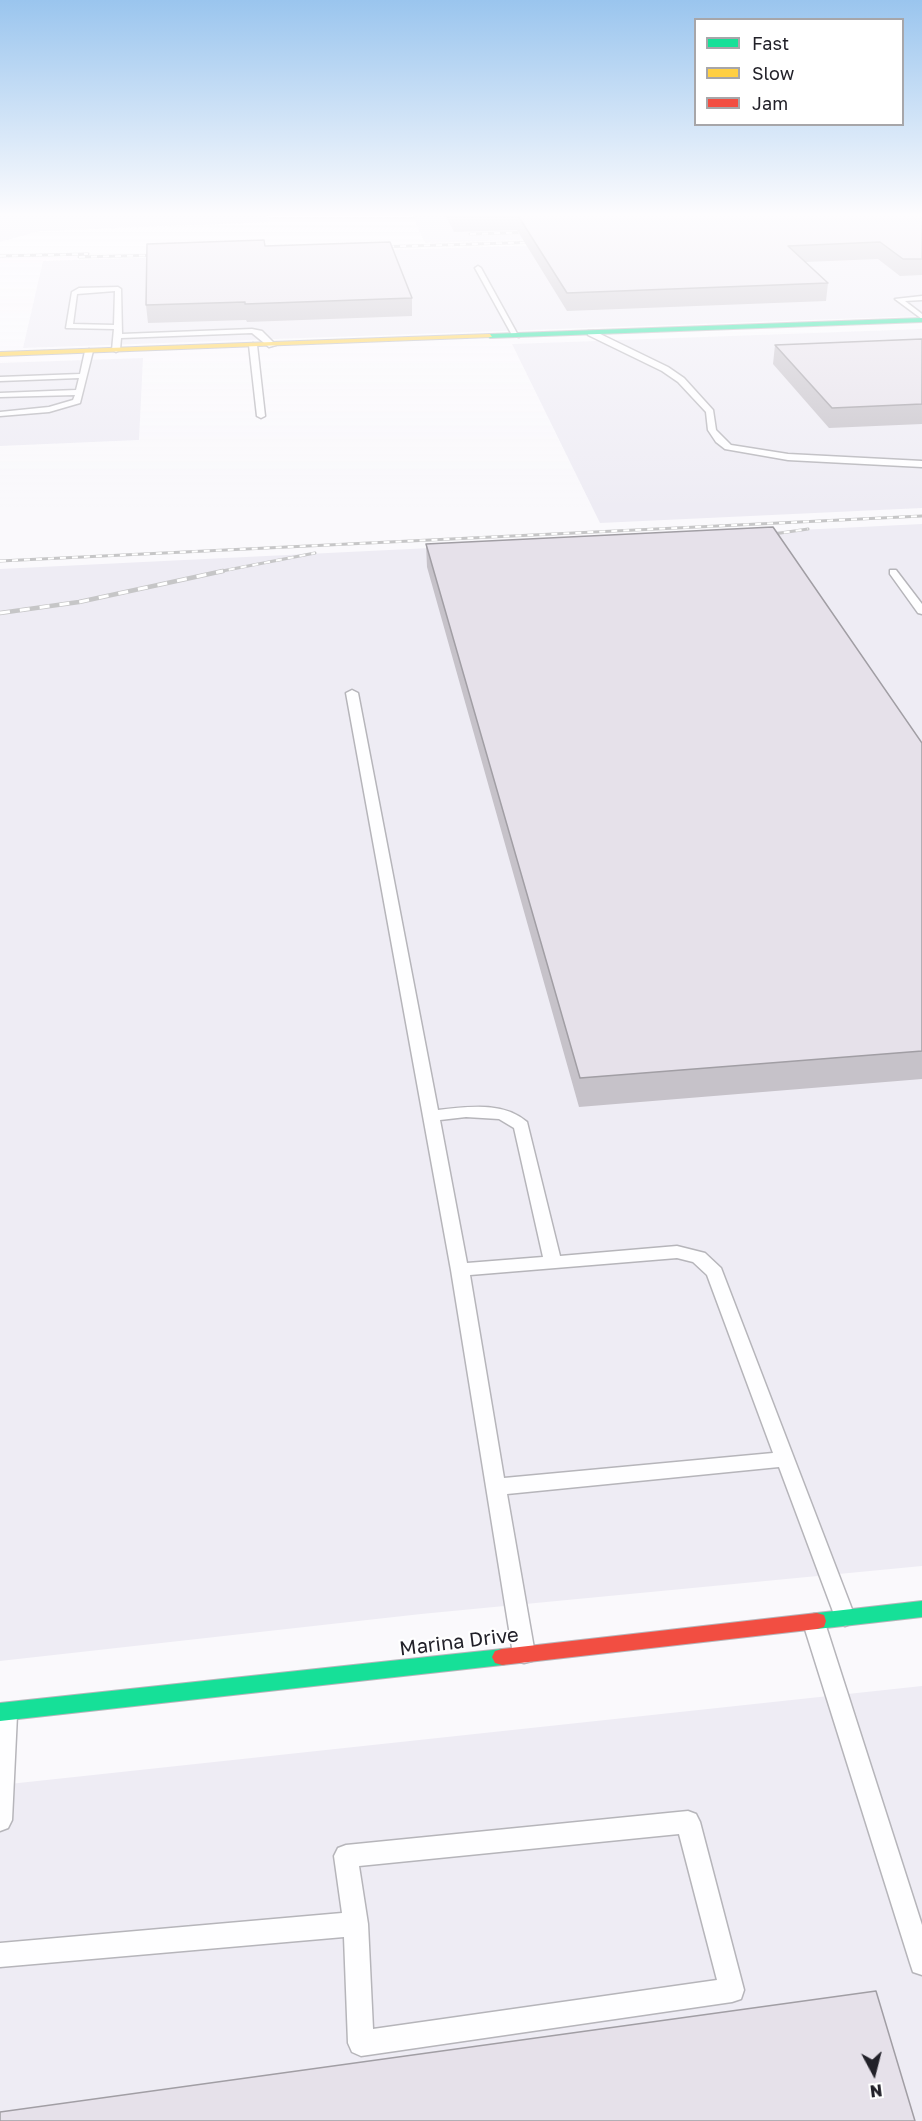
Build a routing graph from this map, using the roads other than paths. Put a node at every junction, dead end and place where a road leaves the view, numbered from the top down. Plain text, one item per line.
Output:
1 (72, 313) edge
2 (117, 313) edge
3 (504, 313) edge
4 (922, 319) edge
5 (117, 327) junction
6 (591, 333) junction
7 (516, 335) junction
8 (117, 343) junction
9 (253, 345) junction
10 (272, 345) junction
11 (89, 351) junction
12 (0, 354) edge
13 (83, 376) junction
14 (0, 379) edge
15 (79, 392) junction
16 (0, 395) edge
17 (0, 414) edge
18 (261, 417) dead end
19 (922, 464) edge
20 (893, 572) dead end
21 (922, 611) edge
22 (352, 693) dead end
23 (431, 1116) junction
24 (554, 1263) junction
25 (460, 1270) junction
26 (785, 1459) junction
27 (496, 1487) junction
28 (922, 1609) edge
29 (844, 1617) junction
30 (813, 1620) junction
31 (524, 1654) junction
32 (3, 1712) edge
33 (0, 1820) edge
34 (356, 1923) junction
35 (0, 1955) edge
36 (922, 1963) edge

1 - 5 lane
2 - 5 lane
3 - 7 lane
4 - 6 street
5 - 8 lane
6 - 7 street
6 - 19 lane
7 - 10 street
8 - 9 street
8 - 10 lane
8 - 11 street
9 - 10 street
9 - 18 lane
11 - 12 street
11 - 13 lane
13 - 14 lane
13 - 15 lane
15 - 16 lane
15 - 17 lane
20 - 21 lane
22 - 23 lane
23 - 24 lane
23 - 25 lane
24 - 25 lane
24 - 26 lane
25 - 27 lane
26 - 27 lane
26 - 29 lane
27 - 31 lane
28 - 29 street, Marina Drive
29 - 30 street, Marina Drive
30 - 31 street, Marina Drive
30 - 36 lane
31 - 32 street, Marina Drive
32 - 33 lane
34 - 34 lane
34 - 35 lane

